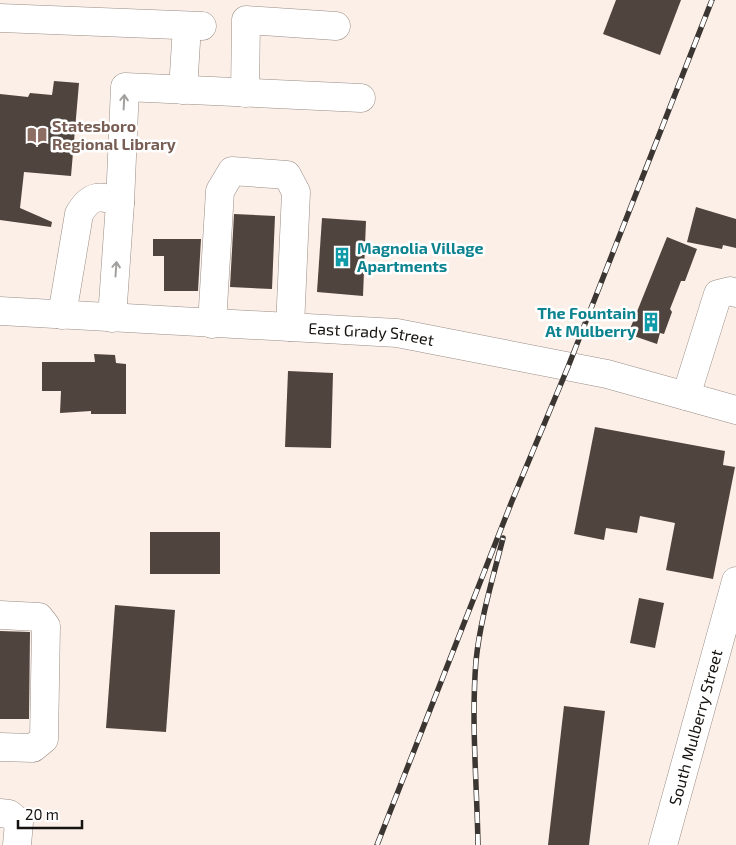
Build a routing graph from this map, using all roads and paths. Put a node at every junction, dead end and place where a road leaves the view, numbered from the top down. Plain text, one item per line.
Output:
1 (0, 18) edge
2 (336, 26) dead end
3 (183, 90) junction
4 (245, 93) junction
5 (361, 98) dead end
6 (120, 203) junction
7 (736, 292) edge
8 (0, 311) edge
9 (62, 315) junction
10 (112, 318) junction
11 (212, 324) junction
12 (290, 327) junction
13 (686, 396) junction
14 (736, 410) edge
15 (736, 581) edge
16 (0, 615) edge
17 (0, 747) edge
18 (0, 813) edge
19 (18, 845) edge
20 (663, 845) edge

1 - 3 street
2 - 4 street
3 - 4 street
6 -> 3 street
4 - 5 street
6 - 9 street
10 -> 6 street
7 - 13 street
8 - 9 street, East Grady Street
9 - 10 street, East Grady Street
10 - 11 street, East Grady Street
11 - 12 street, East Grady Street
11 - 12 street
12 - 13 street, East Grady Street
13 - 14 street, East Grady Street
15 - 20 street, South Mulberry Street
16 - 17 street
18 - 19 street

